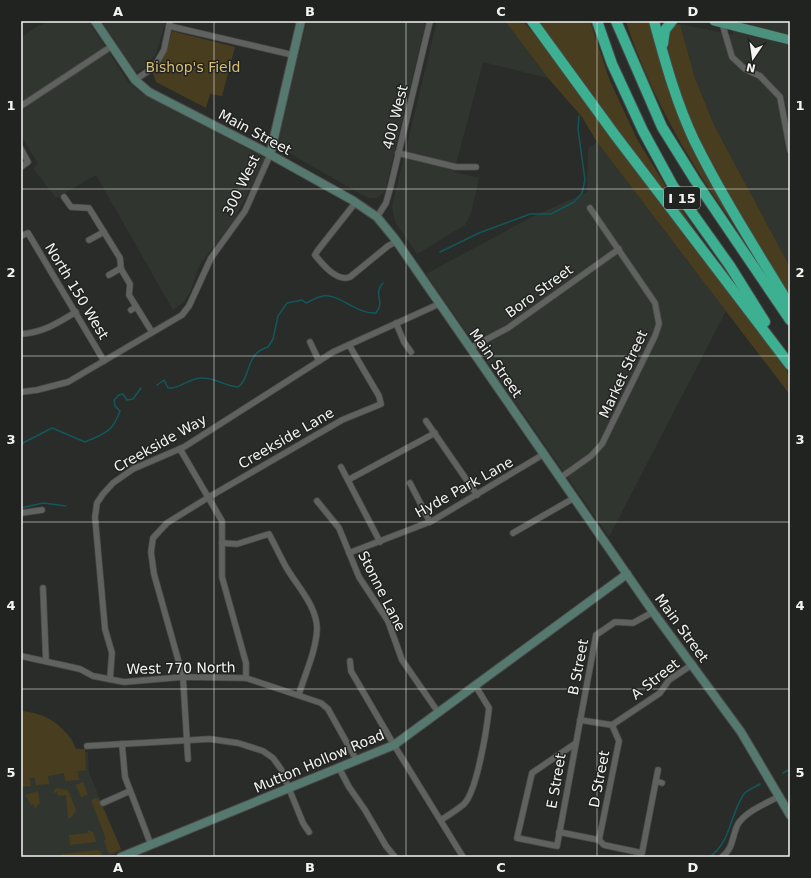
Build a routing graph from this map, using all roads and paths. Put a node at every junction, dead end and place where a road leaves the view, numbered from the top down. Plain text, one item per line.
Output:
1 (95, 21) edge
2 (301, 21) edge
3 (430, 21) edge
4 (532, 21) edge
5 (597, 21) edge
6 (616, 21) edge
7 (654, 21) edge
8 (672, 21) edge
9 (719, 22) edge
10 (170, 23) edge
11 (790, 40) edge
12 (112, 46) junction
13 (662, 50) junction
14 (293, 56) junction
15 (136, 80) junction
16 (21, 106) edge
17 (21, 149) edge
18 (790, 150) edge
19 (398, 153) junction
20 (270, 155) junction
21 (21, 167) edge
22 (476, 167) dead end
23 (64, 196) dead end
24 (356, 202) junction
25 (590, 208) dead end
26 (377, 217) junction
27 (104, 232) junction
28 (21, 236) edge
29 (89, 240) dead end
30 (397, 241) junction
31 (618, 249) junction
32 (121, 268) junction
33 (109, 275) dead end
34 (439, 304) junction
35 (790, 306) edge
36 (136, 307) junction
37 (130, 310) dead end
38 (76, 312) junction
39 (790, 320) edge
40 (396, 323) junction
41 (152, 332) junction
42 (21, 334) edge
43 (310, 342) dead end
44 (349, 345) junction
45 (470, 348) junction
46 (411, 352) dead end
47 (104, 361) junction
48 (319, 361) junction
49 (790, 364) edge
50 (21, 392) edge
51 (426, 421) dead end
52 (435, 433) junction
53 (180, 449) junction
54 (544, 454) junction
55 (341, 467) dead end
56 (560, 478) junction
57 (348, 480) junction
58 (410, 483) dead end
59 (478, 495) junction
60 (209, 497) junction
61 (574, 498) junction
62 (317, 501) dead end
63 (42, 510) dead end
64 (21, 513) edge
65 (430, 522) junction
66 (513, 534) dead end
67 (380, 542) junction
68 (222, 543) junction
69 (349, 553) junction
70 (627, 574) junction
71 (43, 588) dead end
72 (654, 612) junction
73 (21, 656) edge
74 (46, 661) junction
75 (350, 661) dead end
76 (693, 664) junction
77 (183, 677) junction
78 (246, 678) junction
79 (110, 679) junction
80 (475, 686) junction
81 (299, 694) junction
82 (438, 712) junction
83 (580, 720) junction
84 (612, 725) junction
85 (187, 740) junction
86 (576, 743) junction
87 (122, 744) junction
88 (394, 745) junction
89 (87, 746) dead end
90 (188, 759) dead end
91 (357, 761) junction
92 (339, 768) junction
93 (658, 770) dead end
94 (656, 781) junction
95 (662, 783) dead end
96 (289, 789) junction
97 (130, 791) junction
98 (780, 796) junction
99 (103, 803) dead end
100 (790, 815) edge
101 (441, 820) junction
102 (309, 832) dead end
103 (560, 832) junction
104 (599, 840) junction
105 (151, 845) junction
106 (725, 856) edge
107 (120, 857) edge
108 (395, 857) edge
109 (463, 857) edge

1 - 12 main road, Main Street
2 - 14 main road, 300 West
3 - 19 street, 400 West
4 - 49 highway
5 - 49 highway, I 15
6 - 39 highway, I 15
7 - 13 highway
8 - 13 highway
9 - 11 main road
9 - 18 street
10 - 14 street
10 - 15 street
12 - 15 main road, Main Street
12 - 16 street
13 - 35 highway
14 - 20 main road, 300 West
15 - 20 main road, Main Street
17 - 21 street
19 - 22 street
19 - 26 street, 400 West
20 - 24 main road, Main Street
20 - 41 street, 300 West
23 - 27 street
24 - 26 main road, Main Street
24 - 30 street
25 - 31 street, Market Street
26 - 30 main road, Main Street
27 - 29 street
27 - 32 street
28 - 38 street, North 150 West
30 - 34 main road, Main Street
31 - 45 street, Boro Street
31 - 56 street, Market Street
32 - 33 street
32 - 36 street
34 - 40 street, Creekside Way
34 - 45 main road, Main Street
36 - 37 street
36 - 41 street
38 - 42 street
38 - 47 street, North 150 West
40 - 44 street, Creekside Way
40 - 46 street
41 - 47 street, 300 West
43 - 48 street
44 - 48 street, Creekside Way
44 - 60 street, Creekside Lane
45 - 54 main road, Main Street
47 - 50 street, 300 West
48 - 53 street, Creekside Way
51 - 52 street
52 - 57 street
52 - 59 street
53 - 60 street
53 - 79 street, Creekside Way
54 - 56 main road, Main Street
54 - 59 street, Hyde Park Lane
55 - 57 street
56 - 61 main road, Main Street
57 - 67 street
58 - 65 street
59 - 65 street, Hyde Park Lane
60 - 68 street
60 - 77 street, Creekside Lane
61 - 66 street
61 - 70 main road, Main Street
62 - 69 street, Stonne Lane
63 - 64 street
65 - 67 street, Hyde Park Lane
67 - 69 street, Hyde Park Lane
68 - 78 street
68 - 81 street
69 - 82 street, Stonne Lane
70 - 72 main road, Main Street
70 - 80 main road, Mutton Hollow Road
71 - 74 street
72 - 76 main road, Main Street
72 - 83 street, B Street
73 - 74 street, West 770 North
74 - 79 street, West 770 North
75 - 88 street
76 - 84 street, A Street
76 - 98 main road, Main Street
77 - 78 street, West 770 North
77 - 79 street, West 770 North
77 - 85 street
78 - 81 street, West 770 North
80 - 82 main road, Mutton Hollow Road
80 - 101 street
81 - 91 street, West 770 North
82 - 88 main road, Mutton Hollow Road
83 - 84 street
83 - 86 street, E Street
84 - 104 street, D Street
85 - 87 street
85 - 90 street
85 - 96 street
86 - 103 street, E Street
86 - 103 street, E Street
87 - 89 street
87 - 97 street
88 - 91 main road, Mutton Hollow Road
88 - 101 street
91 - 92 main road, Mutton Hollow Road
92 - 96 main road, Mutton Hollow Road
92 - 108 street
93 - 94 street
94 - 95 street
94 - 104 street
96 - 102 street
96 - 105 main road, Mutton Hollow Road
97 - 99 street
97 - 105 street
98 - 100 main road, Main Street
98 - 106 street
101 - 109 street
103 - 104 street
105 - 107 main road, Mutton Hollow Road

